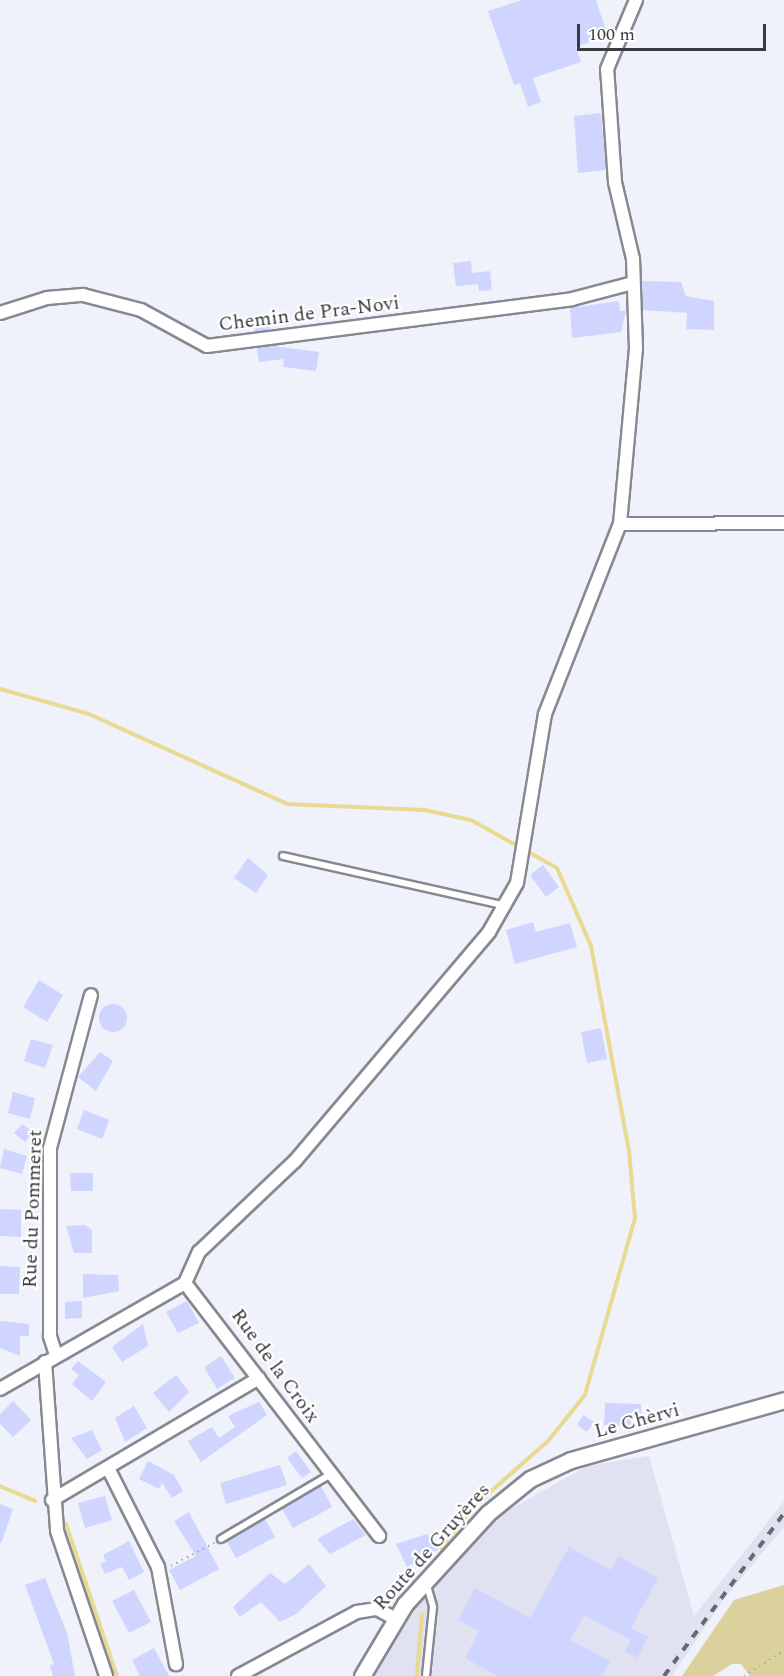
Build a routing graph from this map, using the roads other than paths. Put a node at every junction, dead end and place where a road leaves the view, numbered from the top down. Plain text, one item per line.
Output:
1 (636, 0) edge
2 (633, 283) junction
3 (0, 313) edge
4 (784, 523) edge
5 (620, 524) junction
6 (283, 856) dead end
7 (507, 906) junction
8 (91, 995) dead end
9 (185, 1283) junction
10 (51, 1358) junction
11 (259, 1378) junction
12 (0, 1389) edge
13 (784, 1400) edge
14 (554, 1466) joint
15 (109, 1470) junction
16 (331, 1474) junction
17 (52, 1500) junction
18 (379, 1536) dead end
19 (221, 1539) road end
20 (425, 1581) junction
21 (394, 1618) junction
22 (176, 1664) dead end
23 (106, 1676) edge
24 (238, 1676) edge
25 (362, 1676) edge
26 (426, 1676) edge

1 - 2 street
2 - 3 street, Chemin de Pra-Novi
2 - 5 street
4 - 5 street
5 - 7 street
6 - 7 lane
7 - 9 street
8 - 10 street, Rue du Pommeret
9 - 10 street
9 - 11 street, Rue de la Croix
10 - 12 street
10 - 17 street, Rue du Pommeret
11 - 15 street
11 - 16 street, Rue de la Croix
13 - 14 street, Le Chèrvi
14 - 20 street, Route de Gruyères
15 - 17 street
15 - 22 street
16 - 18 street, Rue de la Croix
16 - 19 lane
17 - 23 street, Rue du Pommeret
20 - 21 street, Route de Gruyères
20 - 26 lane
21 - 24 street
21 - 25 street, Route de Gruyères

